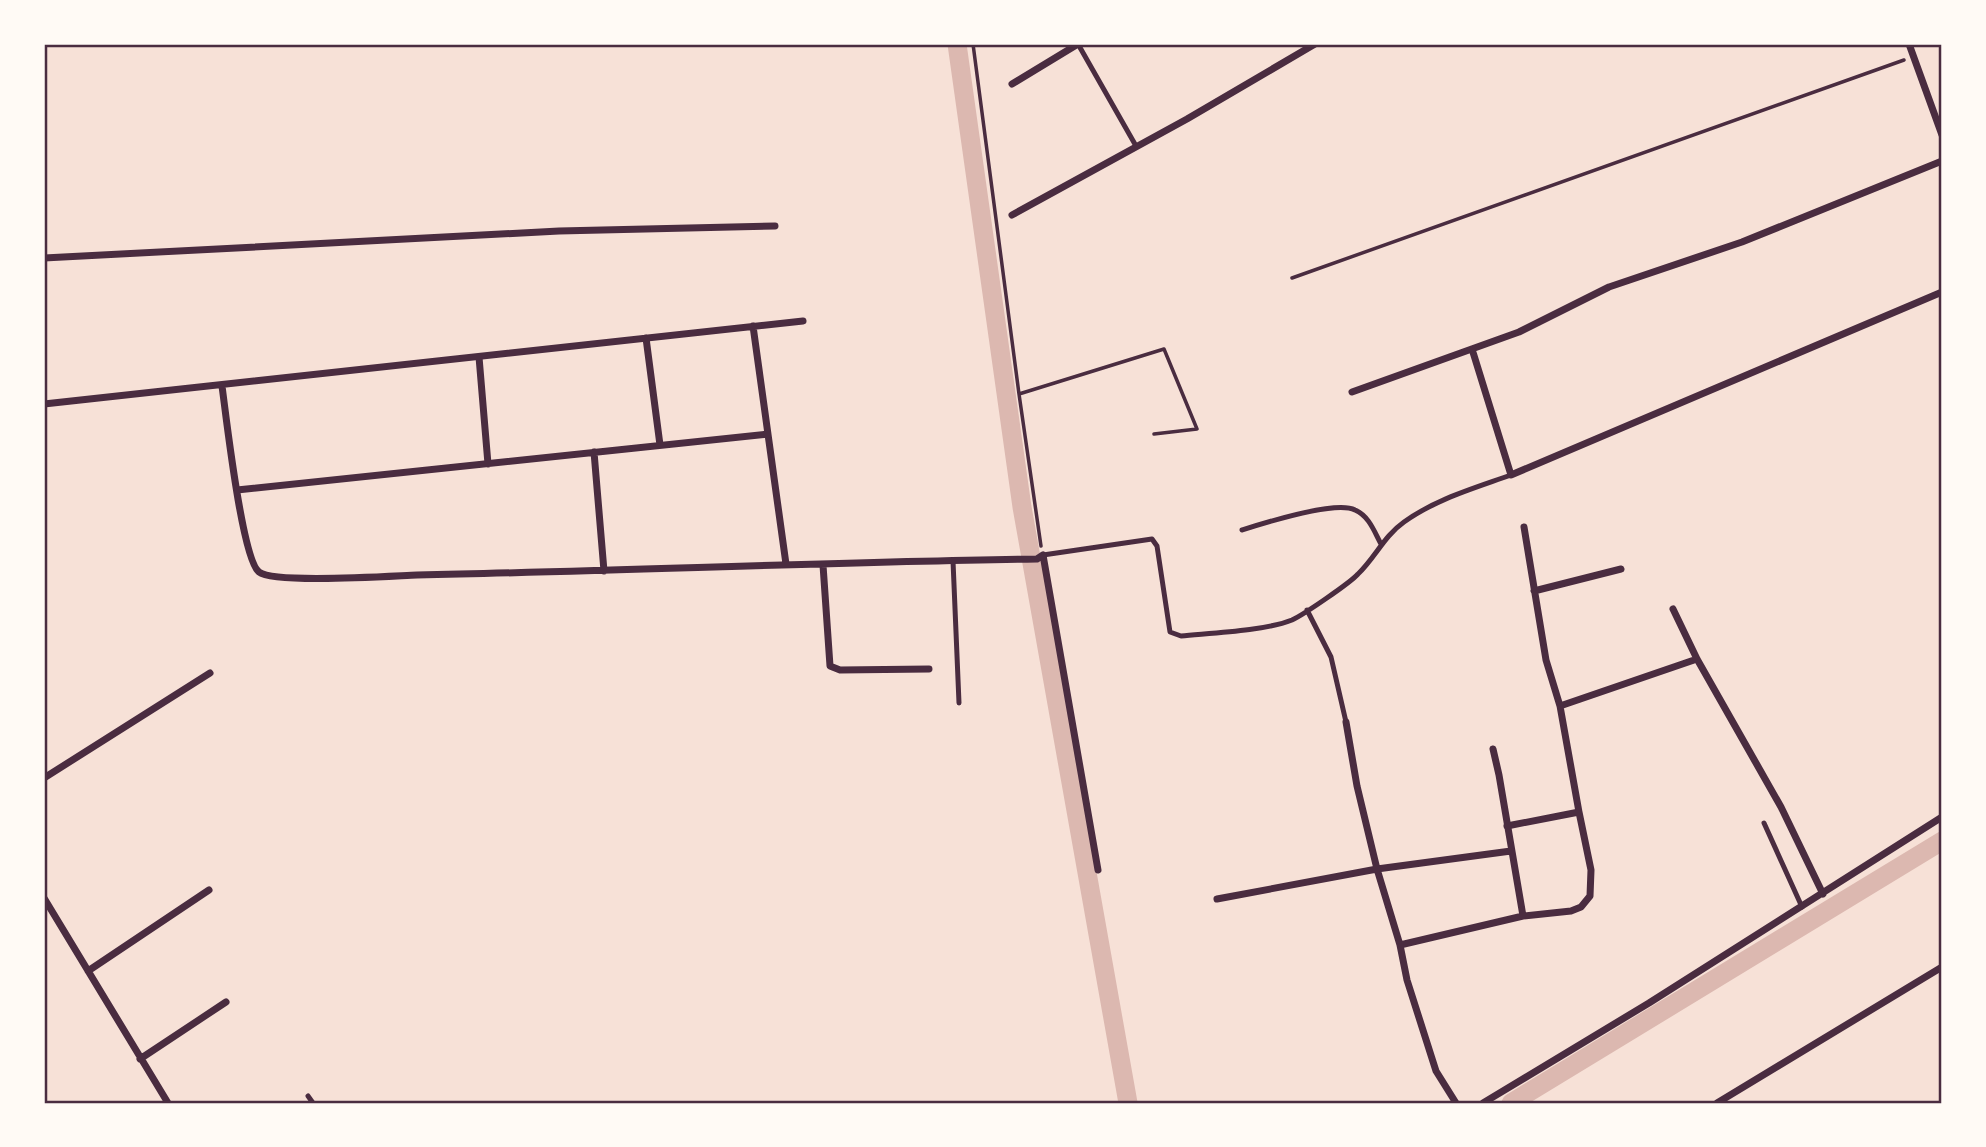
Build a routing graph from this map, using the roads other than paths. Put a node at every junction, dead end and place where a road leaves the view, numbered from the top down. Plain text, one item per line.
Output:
1 (1078, 44) edge
2 (1315, 44) edge
3 (1910, 44) edge
4 (1012, 83) dead end
5 (1942, 135) edge
6 (1136, 146) junction
7 (1942, 161) edge
8 (1012, 215) dead end
9 (775, 226) dead end
10 (44, 258) edge
11 (1942, 292) edge
12 (803, 321) dead end
13 (753, 326) junction
14 (646, 338) junction
15 (1472, 349) junction
16 (479, 357) junction
17 (222, 386) junction
18 (1352, 392) dead end
19 (44, 404) edge
20 (768, 434) junction
21 (660, 445) junction
22 (594, 452) junction
23 (488, 464) junction
24 (1511, 475) junction
25 (237, 491) junction
26 (1524, 527) dead end
27 (1242, 530) dead end
28 (1381, 544) junction
29 (1040, 557) junction
30 (953, 561) junction
31 (786, 564) junction
32 (823, 565) junction
33 (1621, 569) dead end
34 (604, 571) junction
35 (1534, 592) junction
36 (1673, 609) dead end
37 (1307, 610) junction
38 (1697, 659) junction
39 (929, 669) dead end
40 (210, 673) dead end
41 (959, 703) dead end
42 (1560, 706) junction
43 (1346, 722) joint
44 (1493, 749) dead end
45 (44, 778) edge
46 (1579, 812) junction
47 (1942, 817) edge
48 (1764, 823) dead end
49 (1507, 826) junction
50 (1511, 851) junction
51 (1377, 869) junction
52 (1098, 870) dead end
53 (209, 890) dead end
54 (1823, 894) junction
55 (44, 898) edge
56 (1217, 899) dead end
57 (1802, 908) junction
58 (1523, 916) junction
59 (1401, 945) junction
60 (1942, 967) edge
61 (88, 971) junction
62 (226, 1002) dead end
63 (140, 1059) junction
64 (308, 1096) dead end
65 (168, 1103) edge
66 (313, 1103) edge
67 (1456, 1103) edge
68 (1483, 1103) edge
69 (1717, 1103) edge

1 - 4 street
1 - 6 lane
2 - 6 street
3 - 5 street
6 - 8 street
7 - 15 street
9 - 10 street
11 - 24 street
12 - 13 street
13 - 14 street
13 - 20 street
14 - 16 street
14 - 21 street
15 - 18 street
15 - 24 street
16 - 17 street
16 - 23 street
17 - 19 street
17 - 25 street
20 - 21 street
20 - 31 street
21 - 22 street
22 - 23 street
22 - 34 street
23 - 25 street
24 - 28 lane
25 - 34 street
26 - 35 street
27 - 28 lane
28 - 37 lane
29 - 30 street
29 - 37 lane
29 - 52 street
30 - 32 street
30 - 41 lane
31 - 32 street
31 - 34 street
32 - 39 street
33 - 35 street
35 - 42 street
36 - 38 street
37 - 43 lane
38 - 42 street
38 - 54 street
40 - 45 street
42 - 46 street
43 - 51 street
44 - 49 street
46 - 49 street
46 - 58 street
47 - 54 street
48 - 57 lane
49 - 50 street
50 - 51 street
50 - 58 street
51 - 56 street
51 - 59 street
53 - 61 street
54 - 57 street
55 - 61 street
57 - 68 street
58 - 59 street
59 - 67 street
60 - 69 street
61 - 63 street
62 - 63 street
63 - 65 street
64 - 66 lane

